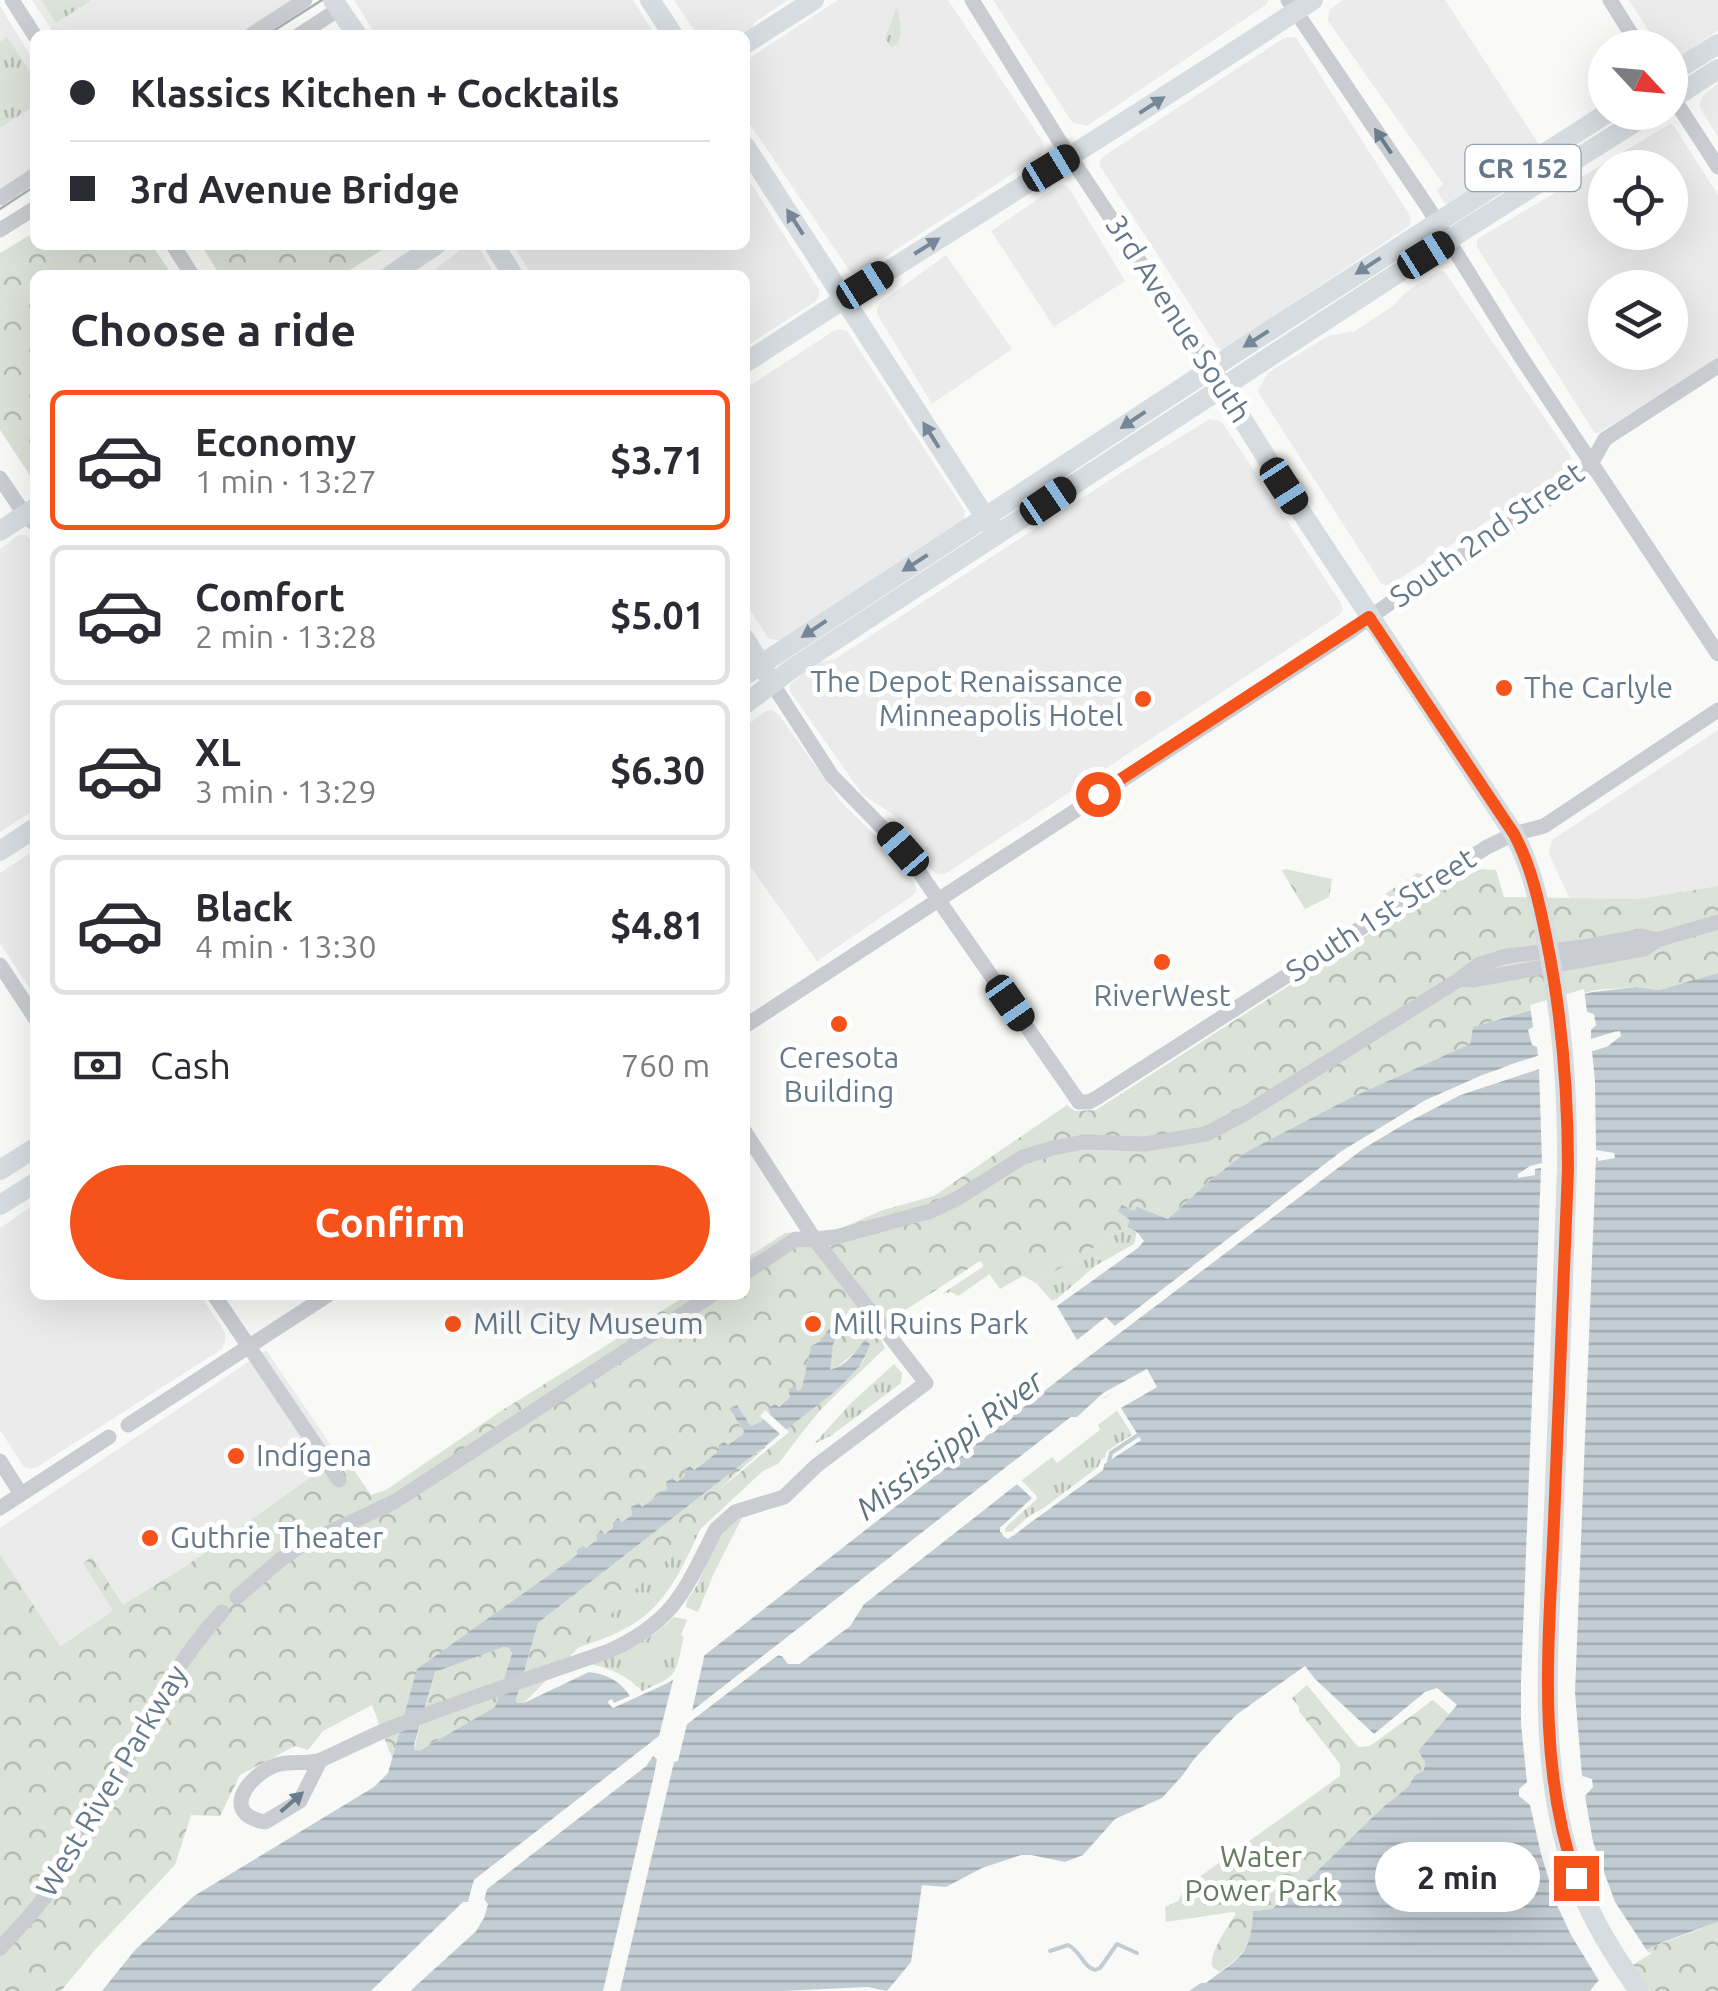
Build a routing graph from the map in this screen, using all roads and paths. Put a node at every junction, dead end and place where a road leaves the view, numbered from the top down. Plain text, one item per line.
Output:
1 (12, 0) edge
2 (305, 0) edge
3 (650, 0) edge
4 (814, 0) edge
5 (972, 0) edge
6 (1610, 0) edge
7 (336, 4) edge
8 (1299, 4) edge
9 (31, 30) edge
10 (259, 30) edge
11 (305, 30) edge
12 (353, 30) edge
13 (670, 30) edge
14 (1629, 30) edge
15 (750, 41) edge
16 (1718, 44) edge
17 (1688, 63) edge
18 (1718, 69) edge
19 (1688, 87) edge
20 (1688, 122) edge
21 (1588, 125) edge
22 (1623, 130) edge
23 (750, 154) edge
24 (1070, 156) junction
25 (1718, 167) edge
26 (30, 178) edge
27 (0, 198) edge
28 (30, 211) edge
29 (1437, 222) junction
30 (0, 230) edge
31 (1448, 241) junction
32 (428, 250) edge
33 (398, 270) edge
34 (845, 298) junction
35 (750, 360) edge
36 (1718, 366) edge
37 (1212, 368) junction
38 (1224, 388) junction
39 (1592, 462) junction
40 (0, 478) edge
41 (30, 514) edge
42 (30, 517) edge
43 (984, 517) junction
44 (0, 531) edge
45 (998, 534) junction
46 (1369, 617) junction
47 (1718, 654) edge
48 (753, 670) edge
49 (772, 683) junction
50 (750, 700) edge
51 (1718, 710) edge
52 (30, 831) edge
53 (1514, 834) junction
54 (0, 851) edge
55 (938, 900) junction
56 (1718, 922) edge
57 (0, 965) edge
58 (30, 1010) edge
59 (750, 1023) edge
60 (750, 1140) edge
61 (30, 1151) edge
62 (0, 1170) edge
63 (30, 1185) edge
64 (0, 1205) edge
65 (815, 1240) junction
66 (750, 1270) edge
67 (217, 1300) edge
68 (320, 1300) edge
69 (704, 1300) edge
70 (247, 1347) junction
71 (128, 1425) dead end
72 (110, 1437) dead end
73 (0, 1461) edge
74 (339, 1480) dead end
75 (21, 1494) junction
76 (0, 1508) edge
77 (237, 1597) dead end
78 (222, 1612) dead end
79 (320, 1761) junction
80 (0, 1948) edge
81 (1639, 1991) edge

1 - 9 street
2 - 10 street
3 - 13 main road
4 - 15 main road
5 - 24 street, 3rd Avenue South
6 - 14 street
7 - 11 street
7 - 12 main road
24 -> 8 main road
29 -> 8 street
16 - 17 main road
18 - 19 main road
20 - 25 street
21 - 29 main road, CR 152
22 - 31 main road, CR 152
34 -> 23 main road
34 -> 24 main road
24 - 37 street, 3rd Avenue South
26 - 27 street
28 - 30 street
29 - 31 street
29 -> 37 main road, CR 152
31 - 38 main road, CR 152
31 - 39 street
32 - 33 main road
34 - 35 main road
43 -> 34 main road
36 - 39 street, South 2nd Street
37 - 38 main road, 3rd Avenue South
37 -> 43 main road, CR 152
38 - 45 main road, CR 152
38 - 46 main road, 3rd Avenue South
39 - 46 street, South 2nd Street
39 - 47 street
40 - 41 street
42 - 44 main road
43 - 45 main road
43 -> 48 main road, CR 152
45 - 49 main road, CR 152
46 - 53 main road, 3rd Avenue South
46 - 55 street, South 2nd Street
48 - 49 main road
49 - 50 main road, CR 152
49 - 55 street
51 - 53 street, South 1st Street
52 - 54 main road
53 - 55 street, South 1st Street
53 - 81 main road, 3rd Avenue South
55 - 59 street, South 2nd Street
56 - 65 street
57 - 58 street
60 - 65 street
61 - 62 main road
63 - 64 main road
65 - 66 street
65 - 79 street
67 - 70 street
68 - 70 street
69 - 77 street
70 - 71 street
70 - 74 street
72 - 75 street
73 - 75 street
75 - 76 street
78 - 80 street, West River Parkway
79 -> 79 street

